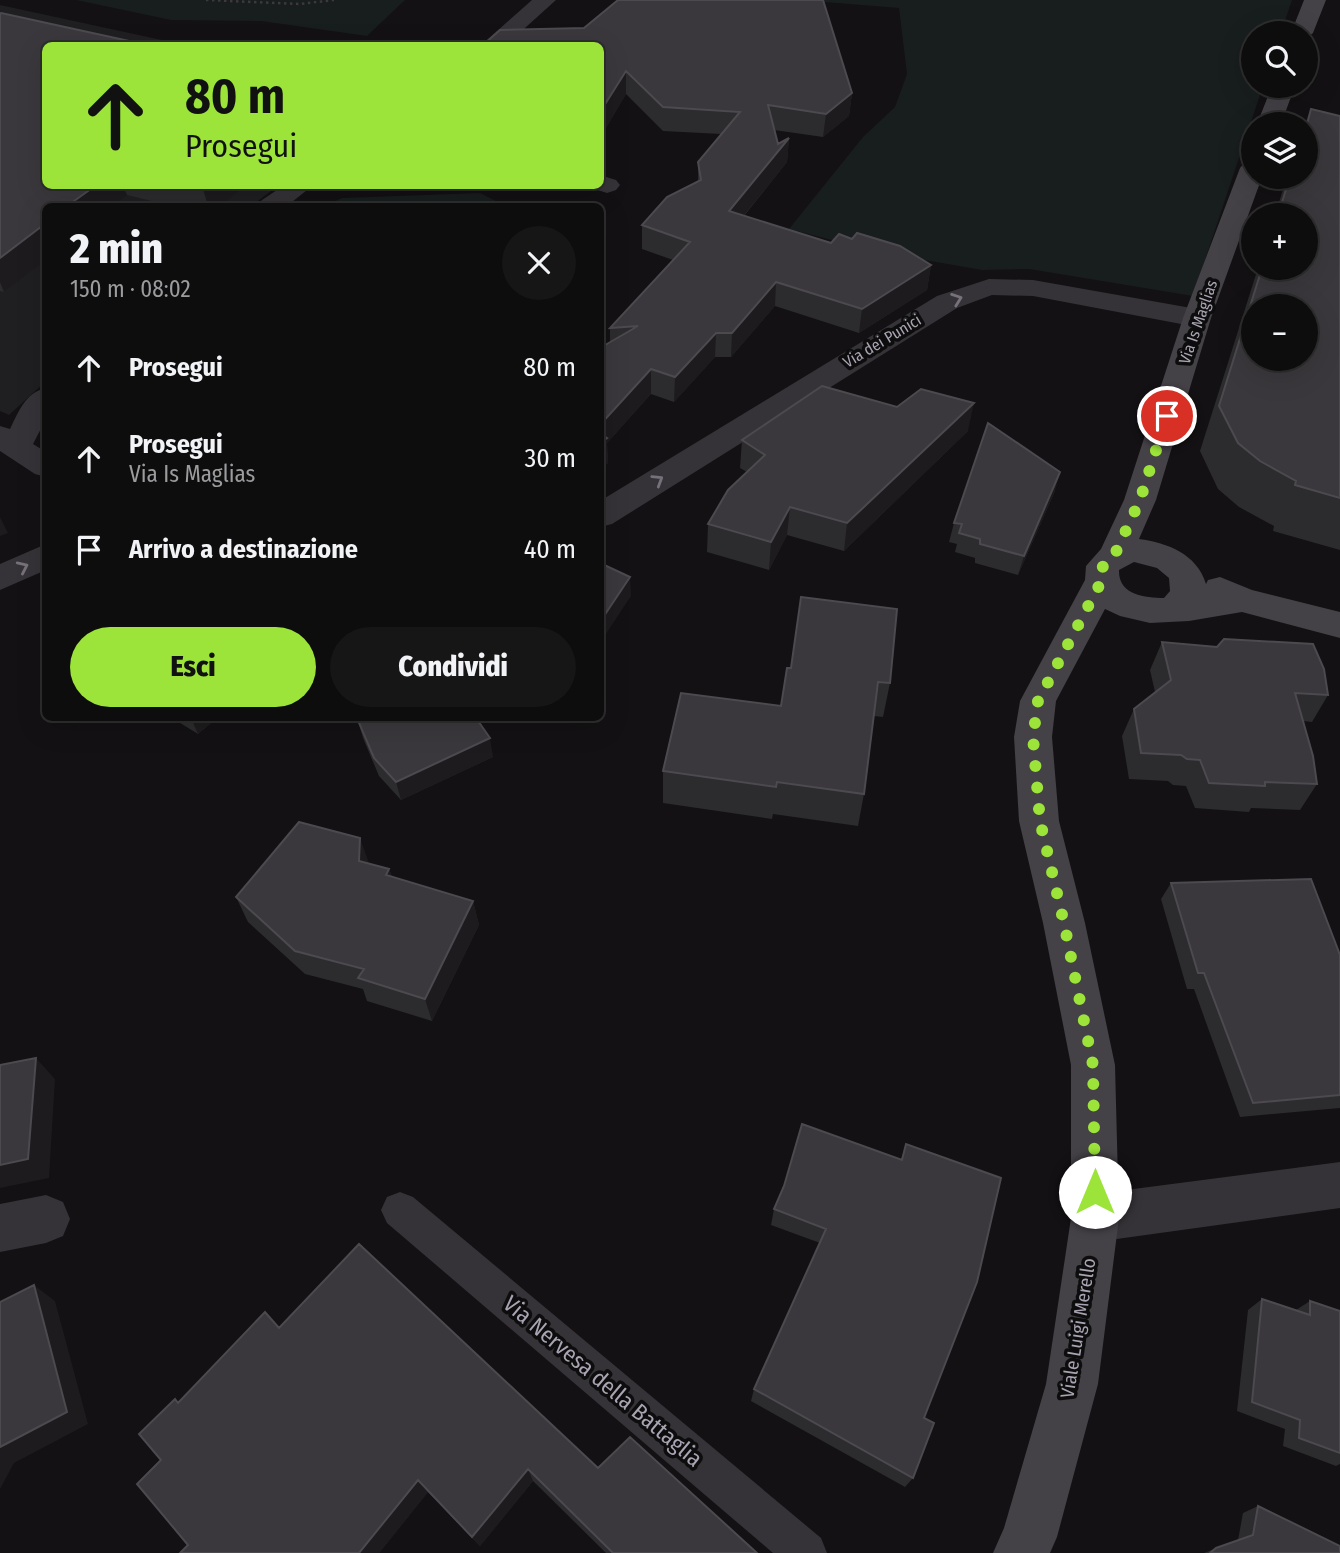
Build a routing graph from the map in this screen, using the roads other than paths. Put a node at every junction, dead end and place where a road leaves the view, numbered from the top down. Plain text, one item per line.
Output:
1 (545, 0) edge
2 (1315, 0) edge
3 (1307, 21) edge
4 (496, 42) edge
5 (295, 189) edge
6 (1245, 189) edge
7 (275, 203) edge
8 (1198, 318) junction
9 (42, 401) edge
10 (8, 442) edge
11 (42, 464) edge
12 (1140, 500) junction
13 (604, 514) edge
14 (42, 558) edge
15 (1173, 562) junction
16 (1109, 567) junction
17 (0, 578) edge
18 (1242, 600) junction
19 (1160, 610) junction
20 (1340, 625) edge
21 (1056, 666) junction
22 (1340, 1185) edge
23 (400, 1210) dead end
24 (1095, 1218) junction
25 (46, 1219) dead end
26 (0, 1228) edge
27 (806, 1553) edge
28 (1021, 1553) edge

1 - 4 street
2 - 3 street
5 - 7 street
6 - 8 street, Via Is Maglias
8 - 12 street, Via Is Maglias
13 -> 8 street, Via dei Punici
9 - 10 street
10 - 11 street
12 - 15 street
12 - 16 street, Via Is Maglias
17 -> 14 street
15 - 16 street
15 - 18 street
15 - 19 street
16 - 19 street
16 - 21 street, Via Is Maglias
18 - 19 street
18 - 20 street
19 - 21 street, Viale Luigi Merello
21 - 24 street, Viale Luigi Merello
22 - 24 street
23 - 27 lane, Via Nervesa della Battaglia
24 - 28 street, Viale Luigi Merello
25 - 26 street

